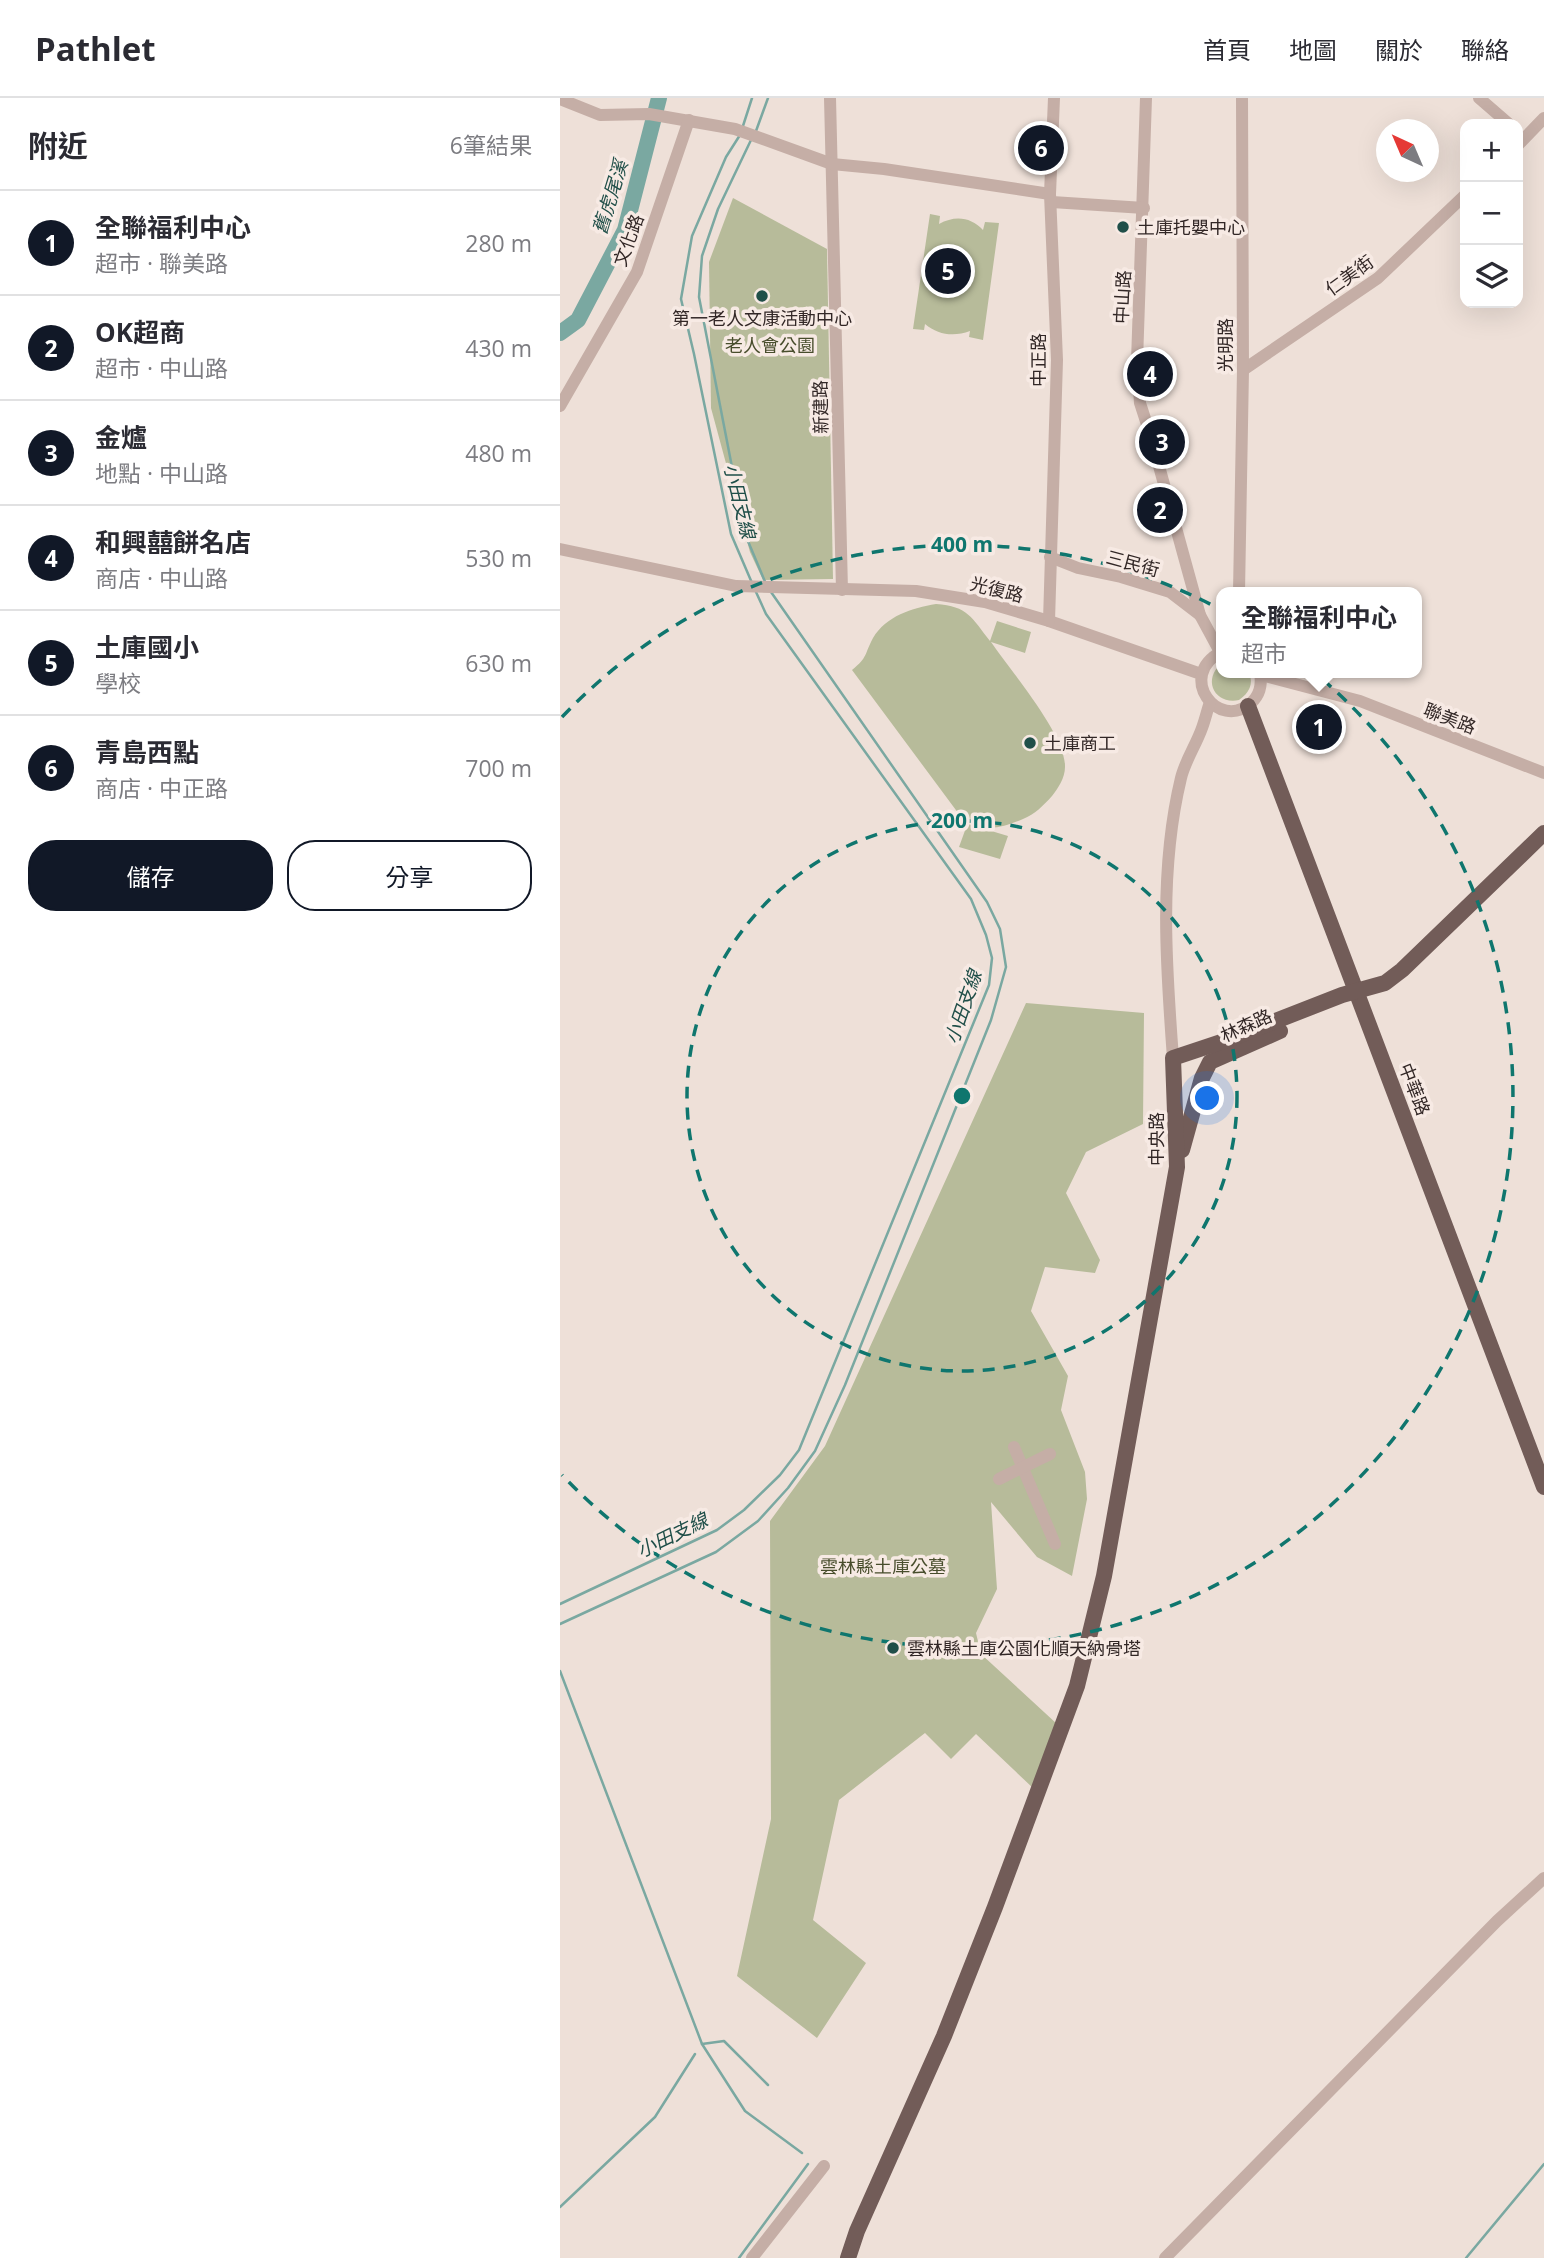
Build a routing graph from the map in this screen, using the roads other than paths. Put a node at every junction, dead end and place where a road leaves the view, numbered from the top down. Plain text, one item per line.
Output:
1 (830, 98) edge
2 (1054, 98) edge
3 (1146, 98) edge
4 (1242, 98) edge
5 (1479, 98) edge
6 (560, 99) edge
7 (1544, 118) edge
8 (1503, 119) edge
9 (689, 120) junction
10 (1523, 136) edge
11 (832, 164) junction
12 (1051, 198) junction
13 (1460, 200) edge
14 (1144, 208) junction
15 (1242, 370) junction
16 (560, 406) edge
17 (560, 549) edge
18 (1050, 557) junction
19 (1239, 587) edge
20 (842, 590) junction
21 (1200, 615) junction
22 (1049, 621) junction
23 (1216, 643) edge
24 (1216, 656) edge
25 (1201, 674) junction
26 (1261, 678) edge
27 (1276, 678) edge
28 (1210, 702) junction
29 (1248, 706) junction
30 (1544, 773) edge
31 (1544, 832) edge
32 (1357, 992) junction
33 (1173, 1058) junction
34 (1177, 1167) junction
35 (1014, 1447) dead end
36 (1050, 1454) dead end
37 (1023, 1468) junction
38 (999, 1479) dead end
39 (1544, 1487) edge
40 (1055, 1544) dead end
41 (1544, 1878) edge
42 (824, 2166) dead end
43 (752, 2258) edge
44 (848, 2258) edge
45 (1165, 2258) edge

1 - 11 street, 新建路
2 - 12 street, 中正路
3 - 14 street, 中山路
4 - 15 street, 光明路
5 - 8 street
6 - 9 street
7 - 10 street
9 - 11 street
9 - 16 street, 文化路
11 - 12 street
11 - 20 street, 新建路
12 - 14 street
12 - 18 street, 中正路
13 - 15 street, 仁美街
14 - 21 street, 中山路
15 - 19 street, 光明路
17 - 20 street, 光復路
18 - 21 street, 三民街
18 - 22 street, 中正路
20 - 22 street, 光復路
21 - 23 street, 中山路
22 - 25 street, 光復路
24 - 25 street
25 - 28 street
26 - 29 street
27 - 30 street, 聯美路
28 - 29 street
28 - 33 street, 中央路
29 - 32 main road, 中華路
31 - 32 main road, 林森路
32 - 33 main road, 林森路
32 - 34 main road, 林森路
32 - 39 main road, 中華路
33 - 34 main road, 中央路
34 - 44 main road, 中央路
35 - 37 street
36 - 37 street
37 - 38 street
37 - 40 street
41 - 45 street
42 - 43 street

